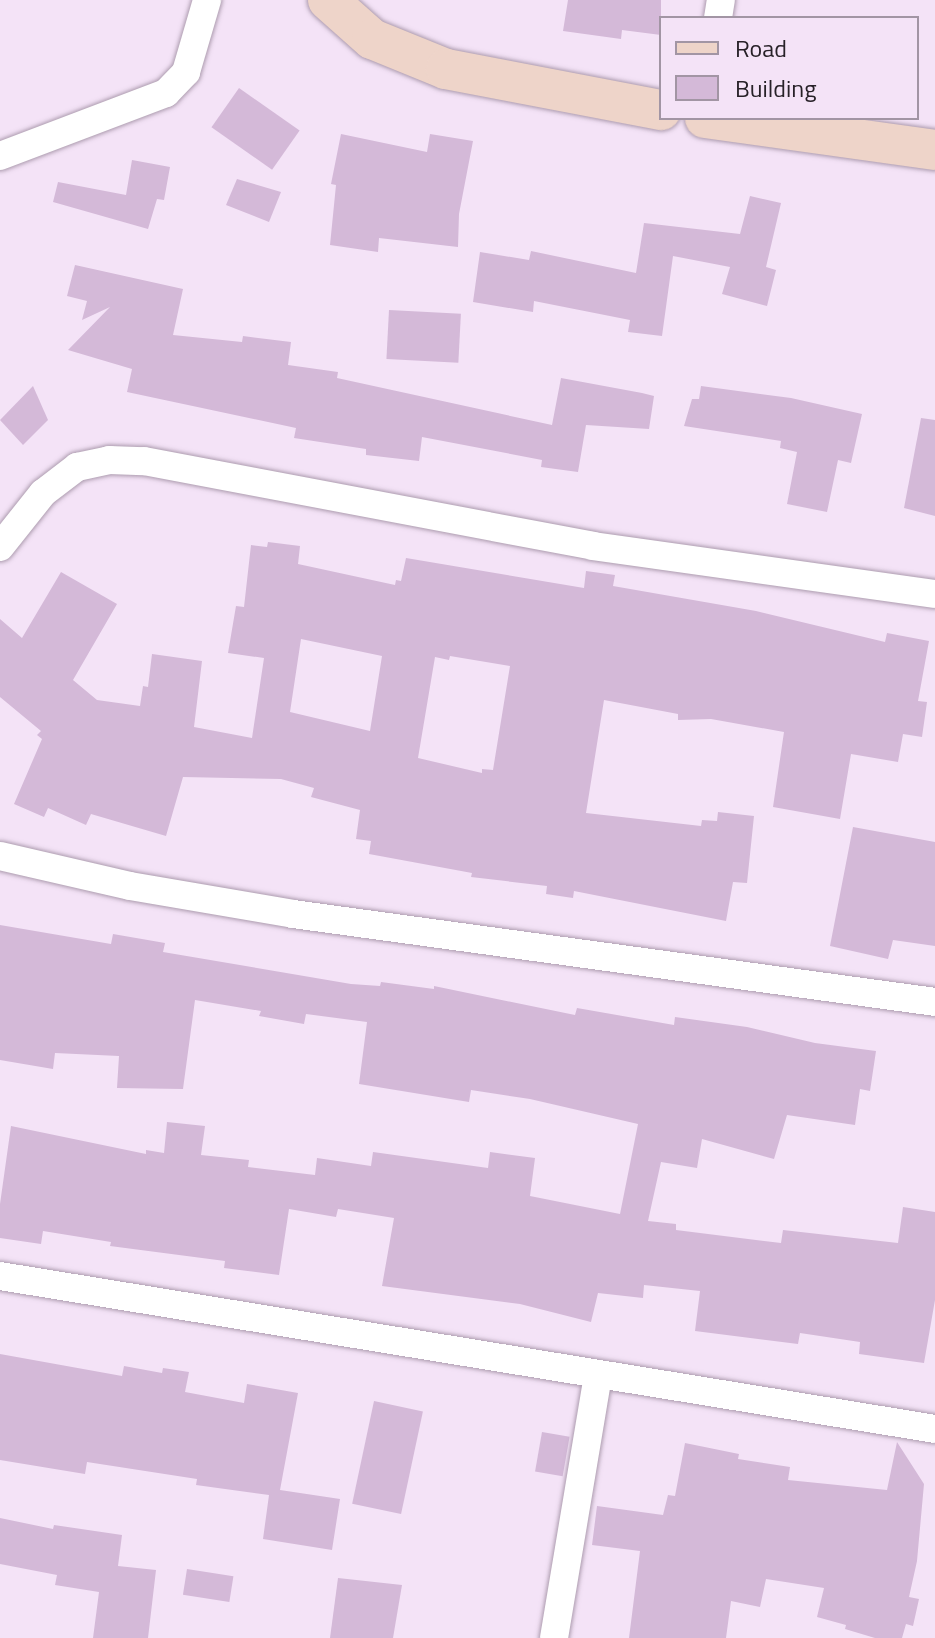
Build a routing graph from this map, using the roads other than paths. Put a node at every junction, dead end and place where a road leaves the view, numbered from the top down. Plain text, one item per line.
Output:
1 (207, 0) edge
2 (328, 0) edge
3 (659, 110) edge
4 (719, 120) edge
5 (935, 150) edge
6 (0, 156) edge
7 (0, 547) edge
8 (935, 594) edge
9 (0, 856) edge
10 (935, 1002) edge
11 (0, 1276) edge
12 (598, 1375) junction
13 (935, 1429) edge
14 (554, 1638) edge

1 - 6 street
2 - 3 street
4 - 5 street
7 - 8 street
9 - 10 street
11 - 12 street
12 - 13 street
12 - 14 street

